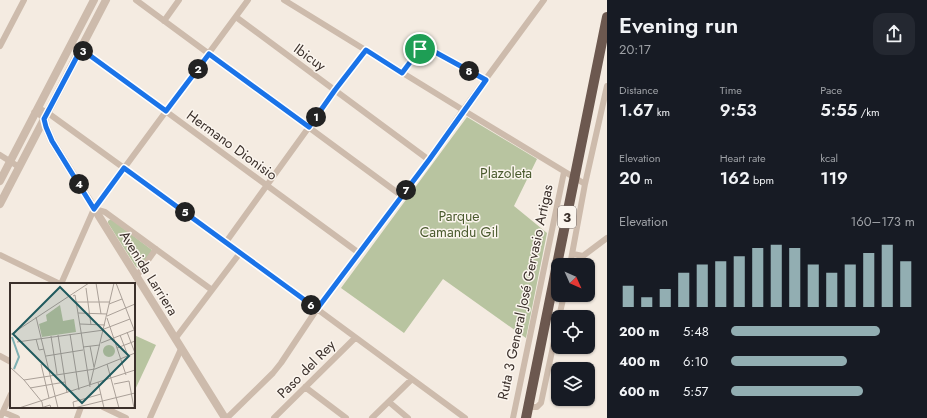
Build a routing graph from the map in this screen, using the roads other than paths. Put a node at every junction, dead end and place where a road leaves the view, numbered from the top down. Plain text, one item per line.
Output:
1 (24, 0) edge
2 (94, 0) edge
3 (106, 0) edge
4 (136, 0) edge
5 (179, 0) edge
6 (248, 0) edge
7 (284, 0) edge
8 (544, 0) edge
9 (236, 17) junction
10 (607, 17) edge
11 (164, 21) junction
12 (1, 43) edge
13 (71, 44) junction
14 (81, 49) junction
15 (366, 50) junction
16 (209, 54) junction
17 (402, 73) junction
18 (486, 80) junction
19 (607, 86) edge
20 (335, 90) junction
21 (463, 110) junction
22 (36, 111) junction
23 (166, 111) junction
24 (46, 116) junction
25 (27, 127) junction
26 (309, 127) junction
27 (38, 132) junction
28 (52, 141) junction
29 (0, 155) edge
30 (429, 160) junction
31 (10, 162) junction
32 (19, 167) junction
33 (124, 168) junction
34 (564, 172) junction
35 (574, 178) junction
36 (0, 180) edge
37 (586, 184) junction
38 (267, 186) junction
39 (402, 196) junction
40 (0, 204) edge
41 (94, 209) junction
42 (607, 238) edge
43 (226, 242) junction
44 (156, 250) junction
45 (240, 253) junction
46 (358, 253) junction
47 (573, 254) junction
48 (0, 255) edge
49 (572, 258) edge
50 (136, 277) junction
51 (59, 283) edge
52 (61, 283) edge
53 (212, 290) junction
54 (317, 309) junction
55 (355, 338) junction
56 (175, 339) junction
57 (181, 349) junction
58 (552, 354) edge
59 (0, 356) edge
60 (10, 361) edge
61 (412, 379) junction
62 (305, 387) junction
63 (10, 396) edge
64 (388, 402) junction
65 (528, 407) junction
66 (81, 408) edge
67 (105, 408) edge
68 (2, 415) edge
69 (17, 418) edge
70 (77, 418) edge
71 (126, 418) edge
72 (150, 418) edge
73 (226, 418) edge
74 (274, 418) edge
75 (346, 418) edge
76 (372, 418) edge
77 (408, 418) edge
78 (465, 418) edge
79 (513, 418) edge
80 (526, 418) edge

1 - 12 street
2 - 13 street
3 - 14 street
4 - 11 street
5 - 11 street
6 - 9 street
7 - 15 street
8 - 18 street
9 - 16 street
9 - 20 street, Ibicuy
10 - 35 highway, Ruta 3 General José Gervasio Artigas / 3
11 - 16 street
13 - 14 street, Hermano Dionisio
13 - 22 street
14 - 23 street, Hermano Dionisio
14 - 24 street
15 - 17 street
15 - 20 street
16 - 23 street
16 - 26 street
17 - 18 street
17 - 21 street
18 - 21 street
19 - 37 street
20 - 26 street
20 - 30 street, Ibicuy
21 - 30 street
21 - 34 street
22 - 24 street
22 - 25 street
23 - 33 street
23 - 38 street, Hermano Dionisio
24 - 27 street
24 - 28 street, Avenida Larriera
24 - 33 street
25 - 27 street, Avenida Larriera
25 - 31 street
26 - 38 street
26 - 39 street
27 - 28 street, Avenida Larriera
27 - 32 street
28 - 41 street, Avenida Larriera
29 - 31 street
30 - 39 street
31 - 32 street
31 - 36 street
32 - 40 street
33 - 41 street
33 - 43 street
34 - 35 street
34 - 79 street, Ruta 3 General José Gervasio Artigas
35 - 37 street
35 - 65 highway, Ruta 3 General José Gervasio Artigas / 3
37 - 47 street
38 - 43 street
38 - 46 street, Hermano Dionisio
39 - 46 street
41 - 44 street
41 - 50 street, Avenida Larriera
41 - 52 street
42 - 47 street
43 - 45 street
44 - 50 street
44 - 53 street
45 - 53 street
45 - 54 street
46 - 54 street
47 - 49 street
48 - 51 street
50 - 56 street, Avenida Larriera
53 - 56 street
54 - 55 street
54 - 73 street
55 - 61 street
55 - 62 street, Paso del Rey
56 - 57 street, Avenida Larriera
57 - 72 street
57 - 73 street, Avenida Larriera
58 - 65 street
59 - 60 street
61 - 64 street
61 - 78 street
62 - 74 street, Paso del Rey
62 - 75 street
63 - 68 street
64 - 76 street
64 - 77 street
65 - 80 highway, Ruta 3 General José Gervasio Artigas / 3
66 - 70 street
67 - 71 street
68 - 69 street

